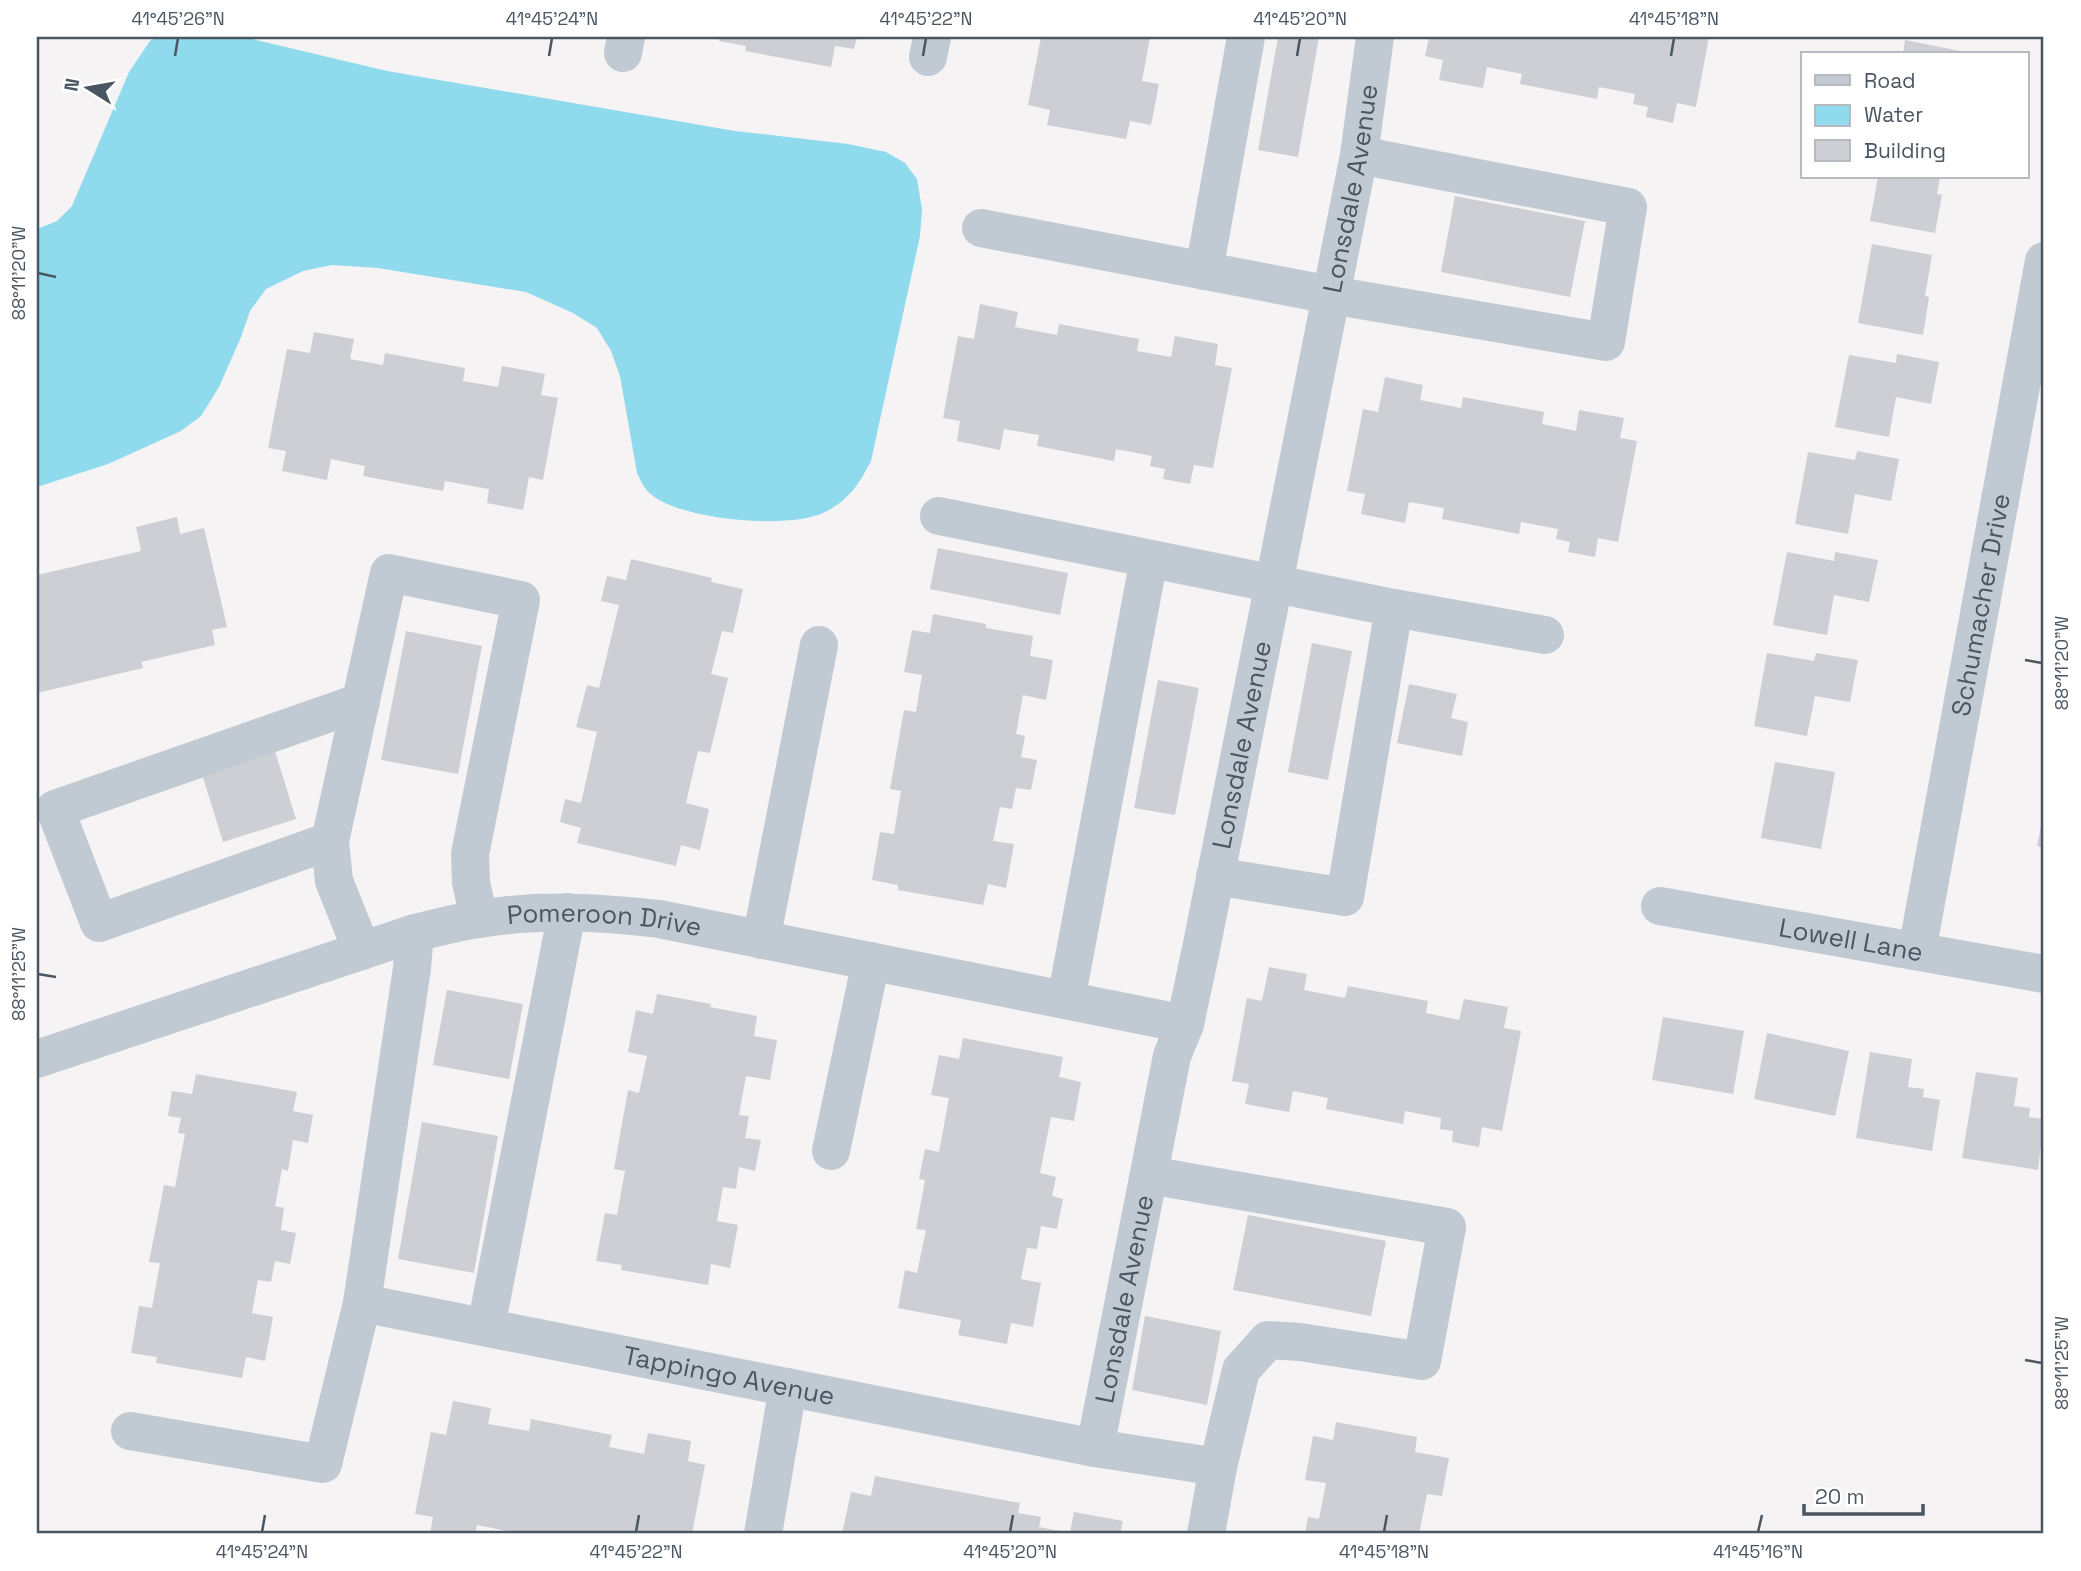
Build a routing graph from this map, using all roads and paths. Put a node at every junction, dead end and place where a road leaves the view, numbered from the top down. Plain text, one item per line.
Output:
1 (1246, 37) edge
2 (1376, 37) edge
3 (1359, 155) junction
4 (981, 228) dead end
5 (2044, 261) edge
6 (1204, 271) junction
7 (1331, 295) junction
8 (939, 516) dead end
9 (1149, 559) junction
10 (1275, 583) junction
11 (1394, 608) junction
12 (1545, 635) dead end
13 (819, 646) dead end
14 (360, 702) junction
15 (330, 841) junction
16 (1215, 876) junction
17 (1660, 906) dead end
18 (567, 912) junction
19 (479, 919) junction
20 (415, 933) junction
21 (761, 940) junction
22 (362, 951) junction
23 (1917, 951) junction
24 (871, 961) junction
25 (2044, 974) edge
26 (1066, 1000) junction
27 (1185, 1024) junction
28 (37, 1059) edge
29 (831, 1151) dead end
30 (1149, 1175) junction
31 (362, 1303) junction
32 (486, 1327) junction
33 (788, 1387) junction
34 (130, 1431) dead end
35 (1096, 1448) junction
36 (1218, 1467) junction
37 (762, 1534) edge
38 (1206, 1534) edge

1 - 6 street
2 - 3 street, Lonsdale Avenue
3 - 7 street, Lonsdale Avenue
3 - 7 street
4 - 6 street
5 - 23 street, Schumacher Drive
6 - 7 street
7 - 10 street, Lonsdale Avenue
8 - 9 street
9 - 10 street
9 - 26 street
10 - 11 street
10 - 16 street, Lonsdale Avenue
11 - 12 street
11 - 16 street
13 - 21 street
14 - 15 street
14 - 15 street
14 - 19 street
15 - 22 street
16 - 27 street, Lonsdale Avenue
17 - 23 street, Lowell Lane
18 - 19 street, Pomeroon Drive
18 - 21 street, Pomeroon Drive
18 - 32 street
19 - 20 street, Pomeroon Drive
20 - 22 street, Pomeroon Drive
20 - 31 street
21 - 24 street, Pomeroon Drive
22 - 28 street, Pomeroon Drive
23 - 25 street, Lowell Lane
24 - 26 street, Pomeroon Drive
24 - 29 street
26 - 27 street, Pomeroon Drive
27 - 30 street, Lonsdale Avenue
30 - 35 street, Lonsdale Avenue
30 - 36 street
31 - 32 street, Tappingo Avenue
31 - 34 street
32 - 33 street, Tappingo Avenue
33 - 35 street, Tappingo Avenue
33 - 37 street
35 - 36 street, Tappingo Avenue
36 - 38 street

